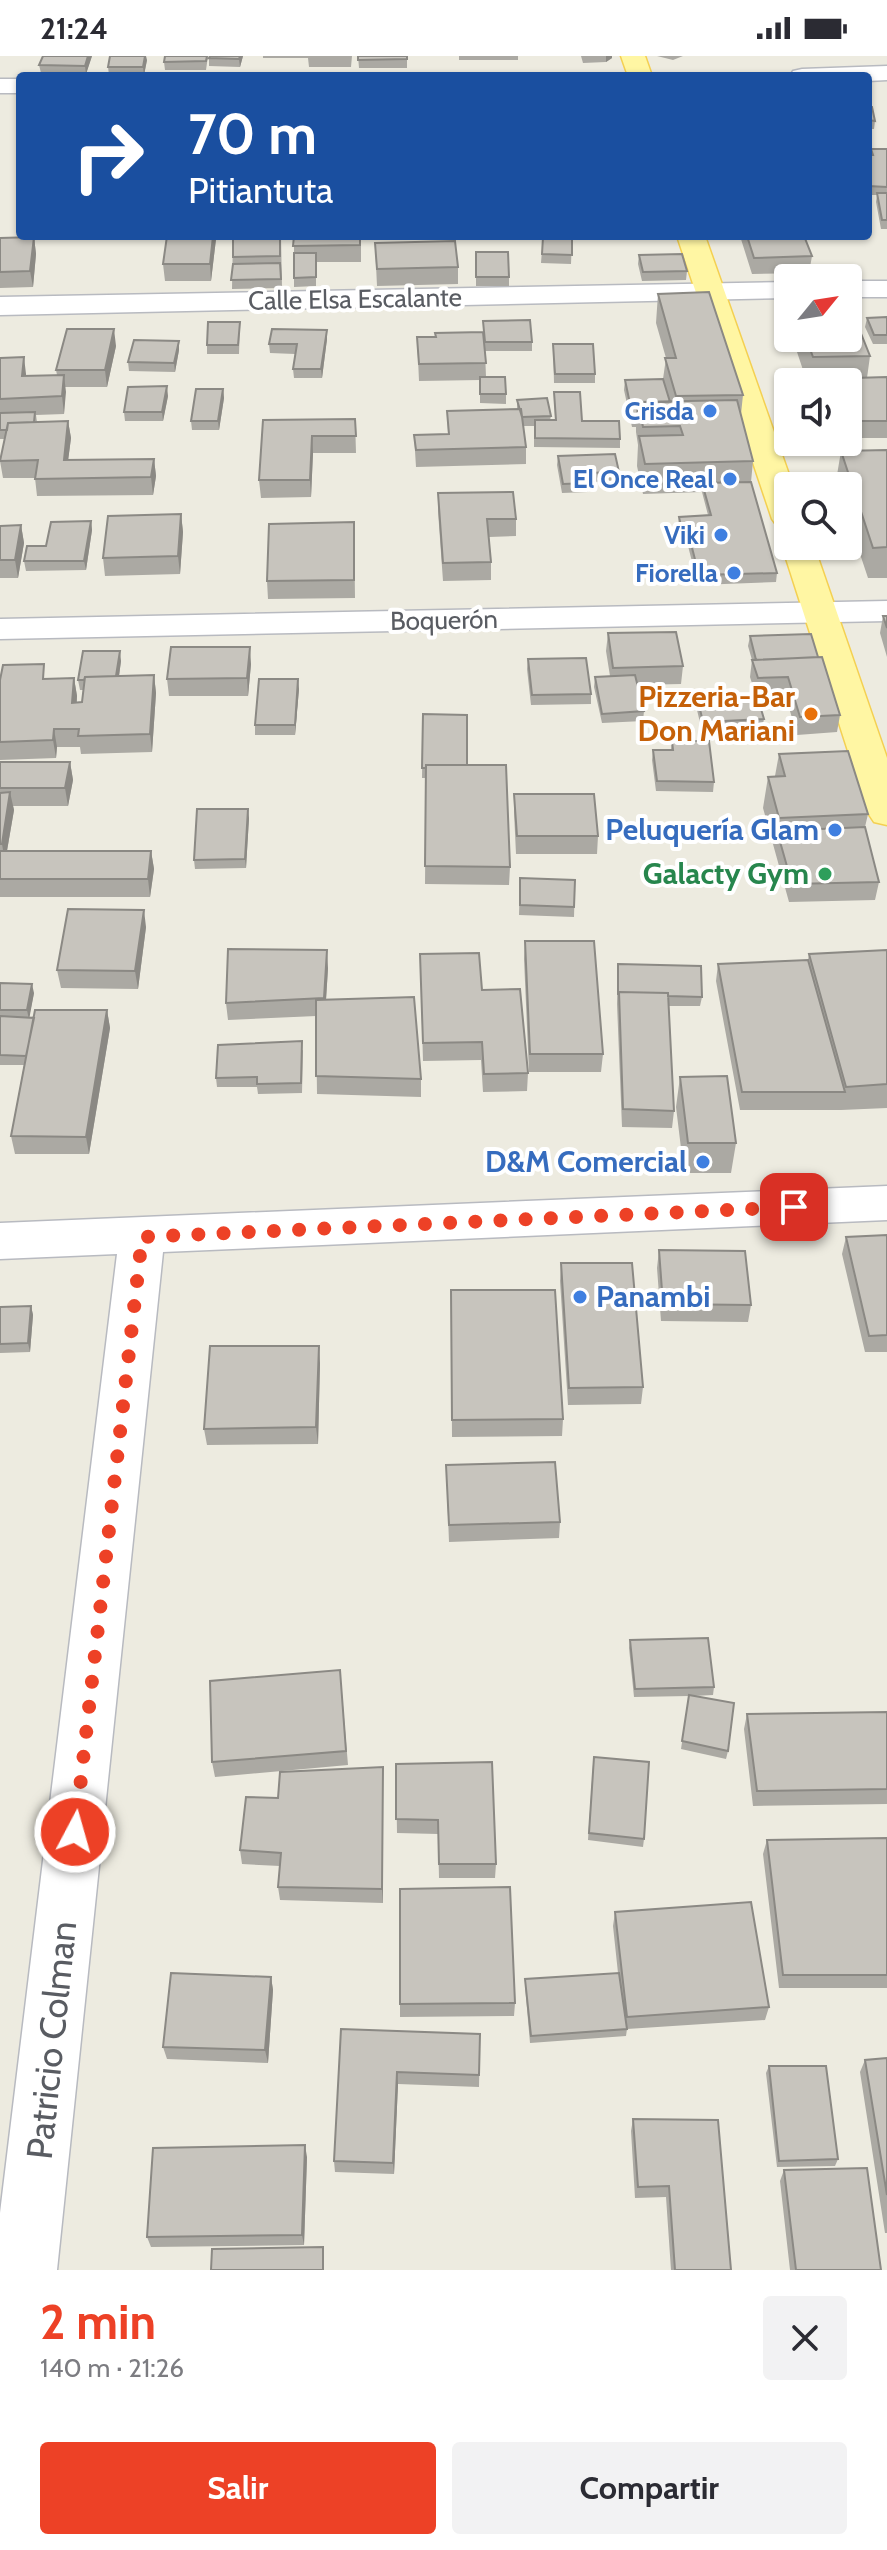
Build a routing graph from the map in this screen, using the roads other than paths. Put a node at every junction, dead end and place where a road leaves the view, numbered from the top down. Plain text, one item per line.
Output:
1 (692, 240) edge
2 (862, 289) edge
3 (887, 289) edge
4 (774, 290) edge
5 (709, 292) junction
6 (0, 306) edge
7 (774, 479) edge
8 (803, 560) edge
9 (887, 611) edge
10 (820, 612) junction
11 (0, 629) edge
12 (887, 813) edge
13 (887, 1203) edge
14 (142, 1237) junction
15 (0, 1241) edge
16 (25, 2270) edge

1 - 5 main road
2 - 3 street
4 - 5 street, Calle Elsa Escalante
5 - 6 street, Calle Elsa Escalante
5 - 7 main road
8 - 10 main road
9 - 10 street, Boquerón
10 - 11 street, Boquerón
10 - 12 main road
13 - 14 street
14 - 15 street
14 - 16 street, Patricio Colman

